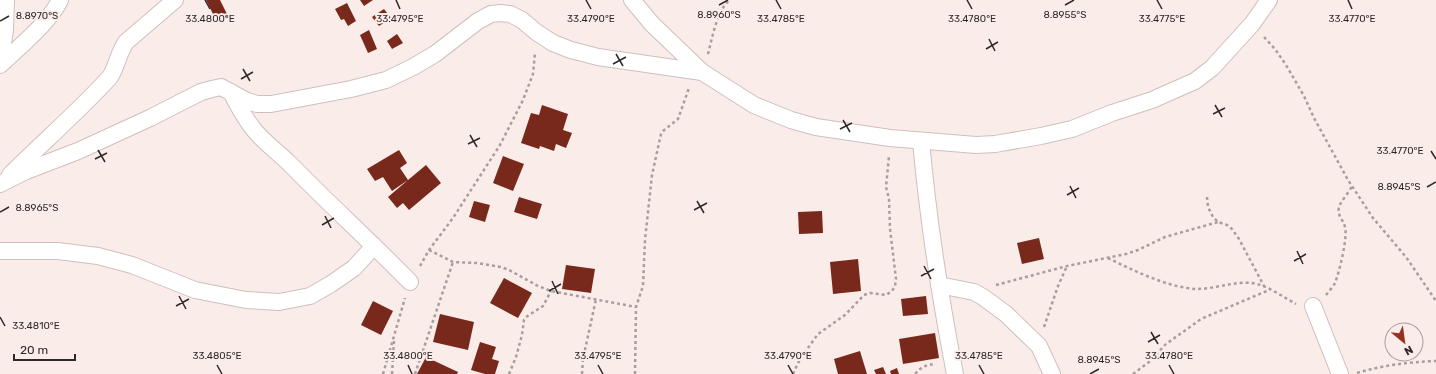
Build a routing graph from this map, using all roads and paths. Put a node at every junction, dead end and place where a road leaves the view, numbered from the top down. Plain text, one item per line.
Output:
1 (6, 0) edge
2 (60, 0) edge
3 (175, 0) edge
4 (632, 0) edge
5 (730, 0) edge
6 (1269, 0) edge
7 (1252, 24) junction
8 (536, 32) junction
9 (0, 62) edge
10 (0, 65) edge
11 (701, 72) junction
12 (231, 92) junction
13 (890, 138) junction
14 (921, 140) junction
15 (1, 184) edge
16 (1352, 186) junction
17 (1207, 197) dead end
18 (1218, 222) junction
19 (374, 246) junction
20 (430, 250) junction
21 (0, 251) edge
22 (1107, 258) junction
23 (453, 262) junction
24 (1067, 266) junction
25 (410, 282) junction
26 (939, 285) junction
27 (1264, 287) junction
28 (1270, 290) junction
29 (551, 291) junction
30 (974, 292) junction
31 (596, 299) junction
32 (1436, 301) edge
33 (636, 307) junction
34 (1313, 308) junction
35 (395, 337) junction
36 (1039, 346) junction
37 (1436, 361) edge
38 (953, 368) edge
39 (383, 374) edge
40 (392, 374) edge
41 (415, 374) edge
42 (509, 374) edge
43 (582, 374) edge
44 (635, 374) edge
45 (793, 374) edge
46 (915, 374) edge
47 (1052, 374) edge
48 (1133, 374) edge
49 (1340, 374) edge
50 (1355, 374) edge

1 - 9 street
2 - 10 street
3 - 15 street
4 - 11 street
5 - 11 path
6 - 7 street
7 - 14 street
7 - 16 path
8 - 11 street
8 - 12 street
8 - 20 path
11 - 13 street
11 - 33 path
12 - 15 street
12 - 19 street
13 - 14 street
13 - 45 path
14 - 26 street
16 - 32 path
16 - 34 path
17 - 18 path
18 - 22 path
18 - 27 path
19 - 21 street
19 - 25 street
20 - 23 path
20 - 25 path
22 - 24 path
22 - 27 path
23 - 29 path
23 - 41 path
24 - 30 path
24 - 36 path
25 - 35 path
26 - 30 street
26 - 38 street
27 - 28 path
28 - 34 path
28 - 48 path
29 - 31 path
29 - 42 path
30 - 36 street
31 - 33 path
31 - 43 path
33 - 44 path
34 - 49 street
35 - 39 path
35 - 40 path
36 - 47 street
37 - 50 path
38 - 46 path

